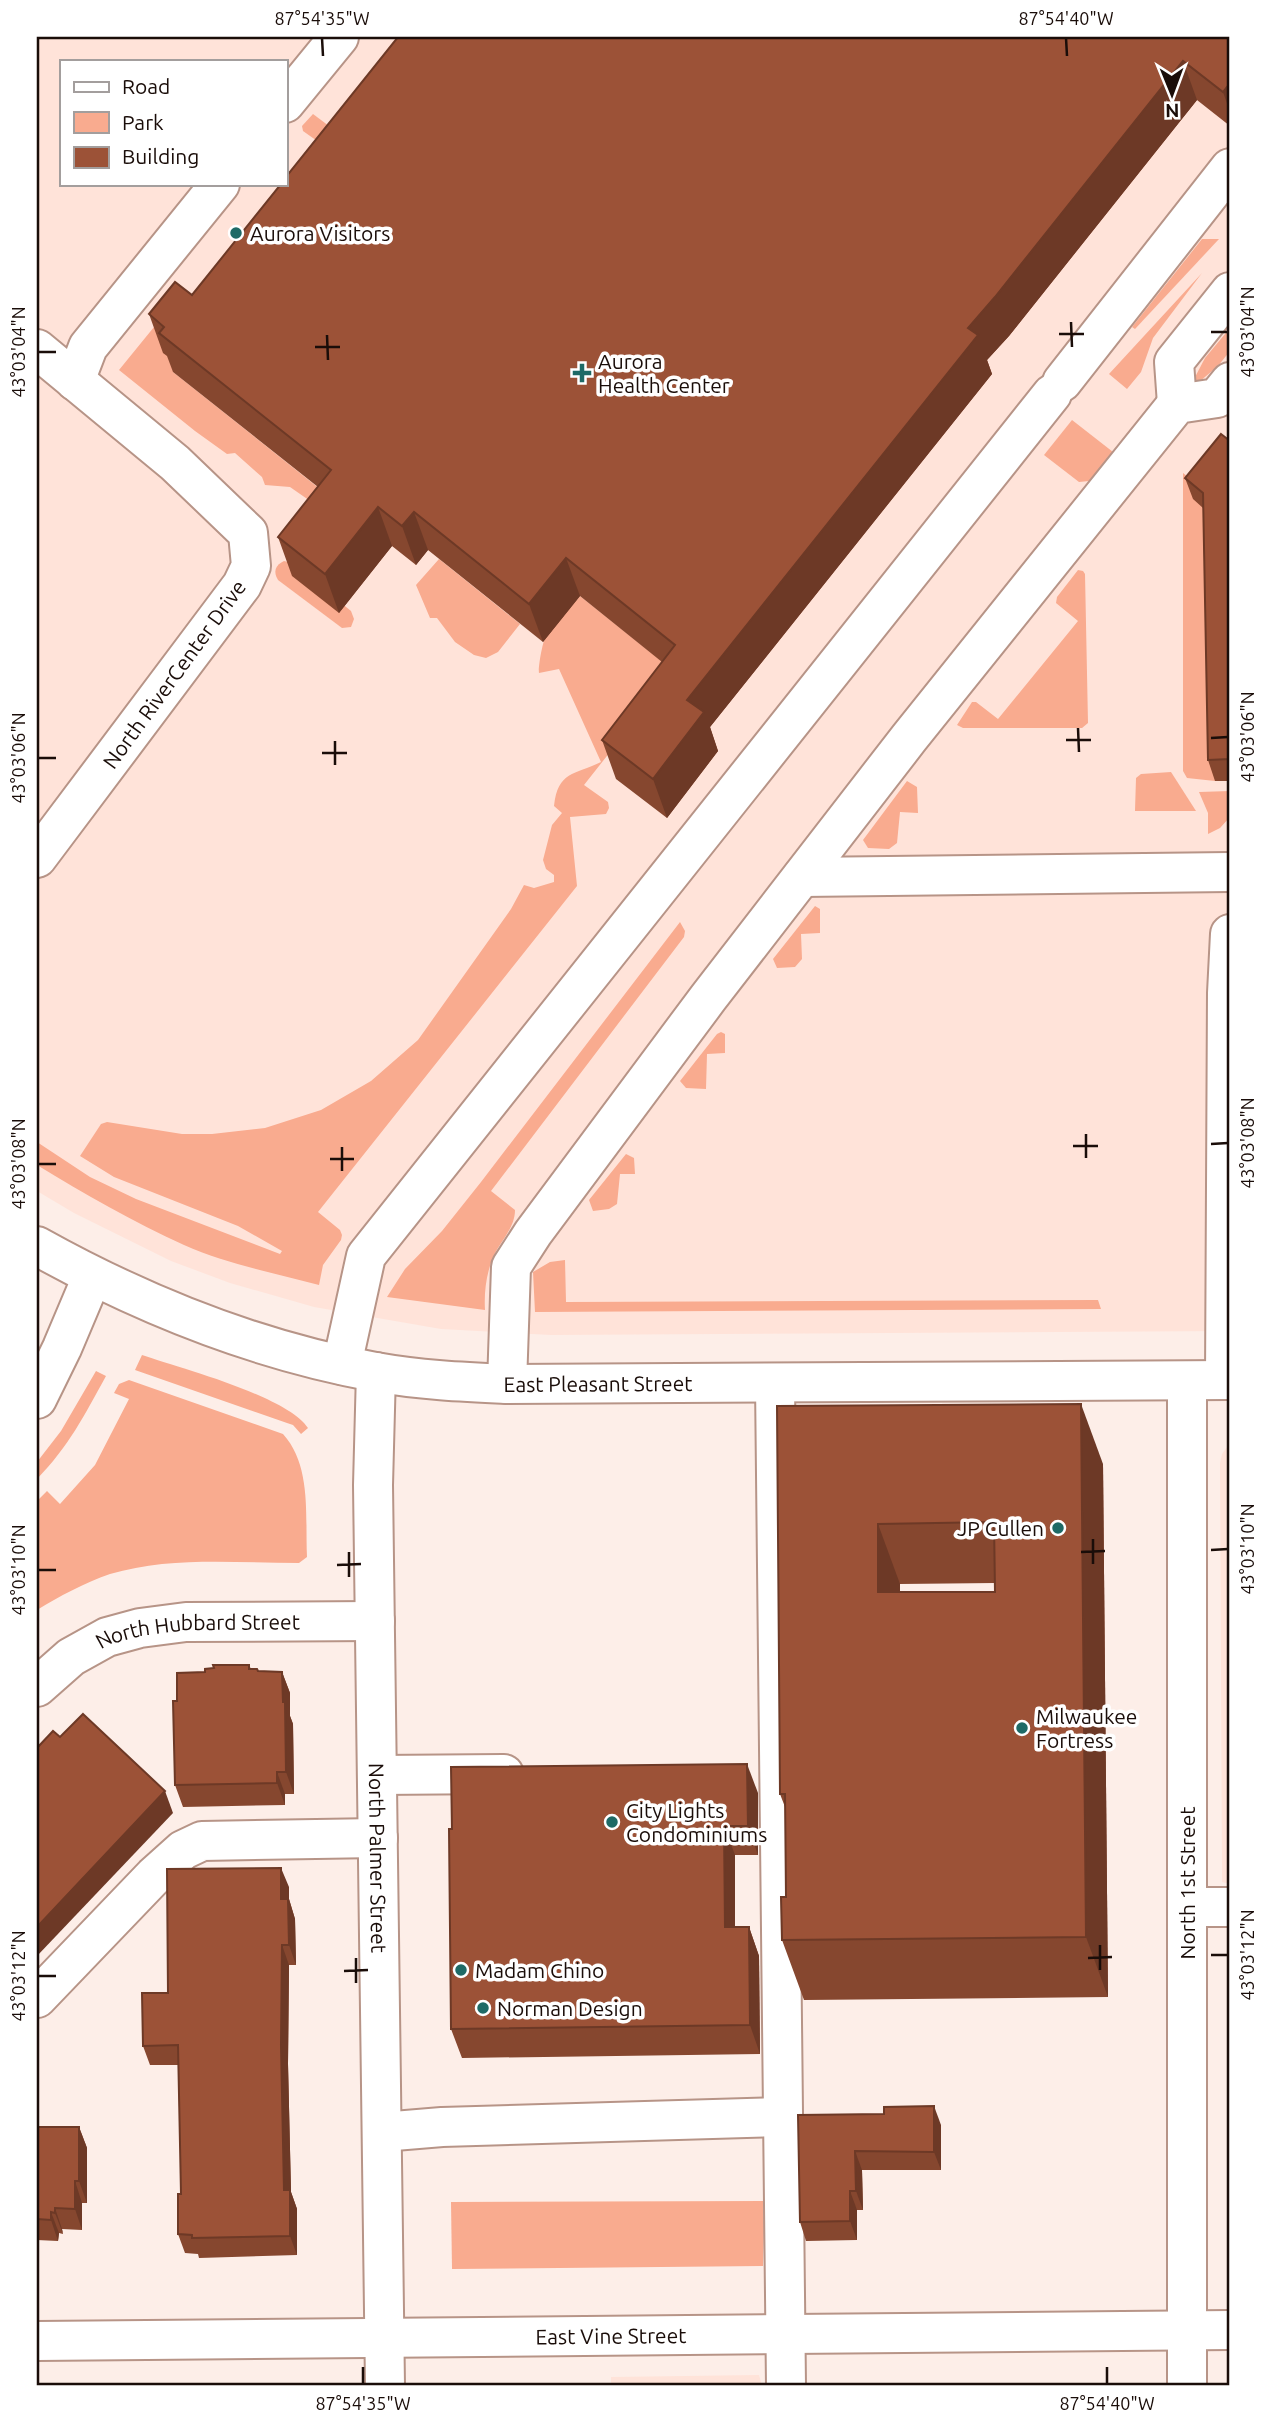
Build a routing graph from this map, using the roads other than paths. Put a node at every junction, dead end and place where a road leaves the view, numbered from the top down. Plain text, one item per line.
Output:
1 (339, 37) edge
2 (287, 101) edge
3 (1230, 168) edge
4 (218, 186) edge
5 (1230, 292) edge
6 (37, 349) edge
7 (75, 381) junction
8 (1230, 382) edge
9 (1177, 404) junction
10 (37, 858) edge
11 (1230, 872) edge
12 (802, 877) junction
13 (1230, 934) edge
14 (37, 1246) edge
15 (92, 1277) junction
16 (359, 1368) junction
17 (1228, 1380) edge
18 (1187, 1381) junction
19 (775, 1383) junction
20 (508, 1384) junction
21 (37, 1399) edge
22 (376, 1620) junction
23 (37, 1687) edge
24 (542, 1773) edge
25 (378, 1775) junction
26 (378, 1838) junction
27 (1187, 1907) junction
28 (1230, 1907) edge
29 (37, 1998) edge
30 (783, 2117) junction
31 (382, 2132) junction
32 (1187, 2330) junction
33 (1230, 2330) edge
34 (785, 2333) junction
35 (385, 2336) junction
36 (37, 2341) edge
37 (385, 2386) edge
38 (786, 2386) edge
39 (1187, 2386) edge

1 - 2 street
3 - 16 street, North Palmer Street
4 - 7 street
5 - 9 street
6 - 7 street, North RiverCenter Drive
7 - 10 street, North RiverCenter Drive
8 - 9 street
9 - 12 street
11 - 12 street
12 - 20 street
13 - 17 street
14 - 15 street, East Pleasant Street
15 - 16 street, East Pleasant Street
15 - 21 street
16 - 20 street, East Pleasant Street
16 - 22 street, North Palmer Street
17 - 18 street, East Pleasant Street
18 - 19 street, East Pleasant Street
18 - 27 street, North 1st Street
19 - 20 street, East Pleasant Street
19 - 30 street
22 - 23 street, North Hubbard Street
22 - 25 street, North Palmer Street
24 - 25 street
25 - 26 street, North Palmer Street
26 - 29 street
26 - 31 street, North Palmer Street
27 - 28 street
27 - 32 street, North 1st Street
30 - 31 street
30 - 34 street
31 - 35 street, North Palmer Street
32 - 33 street, East Vine Street
32 - 34 street, East Vine Street
32 - 39 street, North 1st Street
34 - 35 street, East Vine Street
34 - 38 street
35 - 36 street, East Vine Street
35 - 37 street, North Palmer Street

